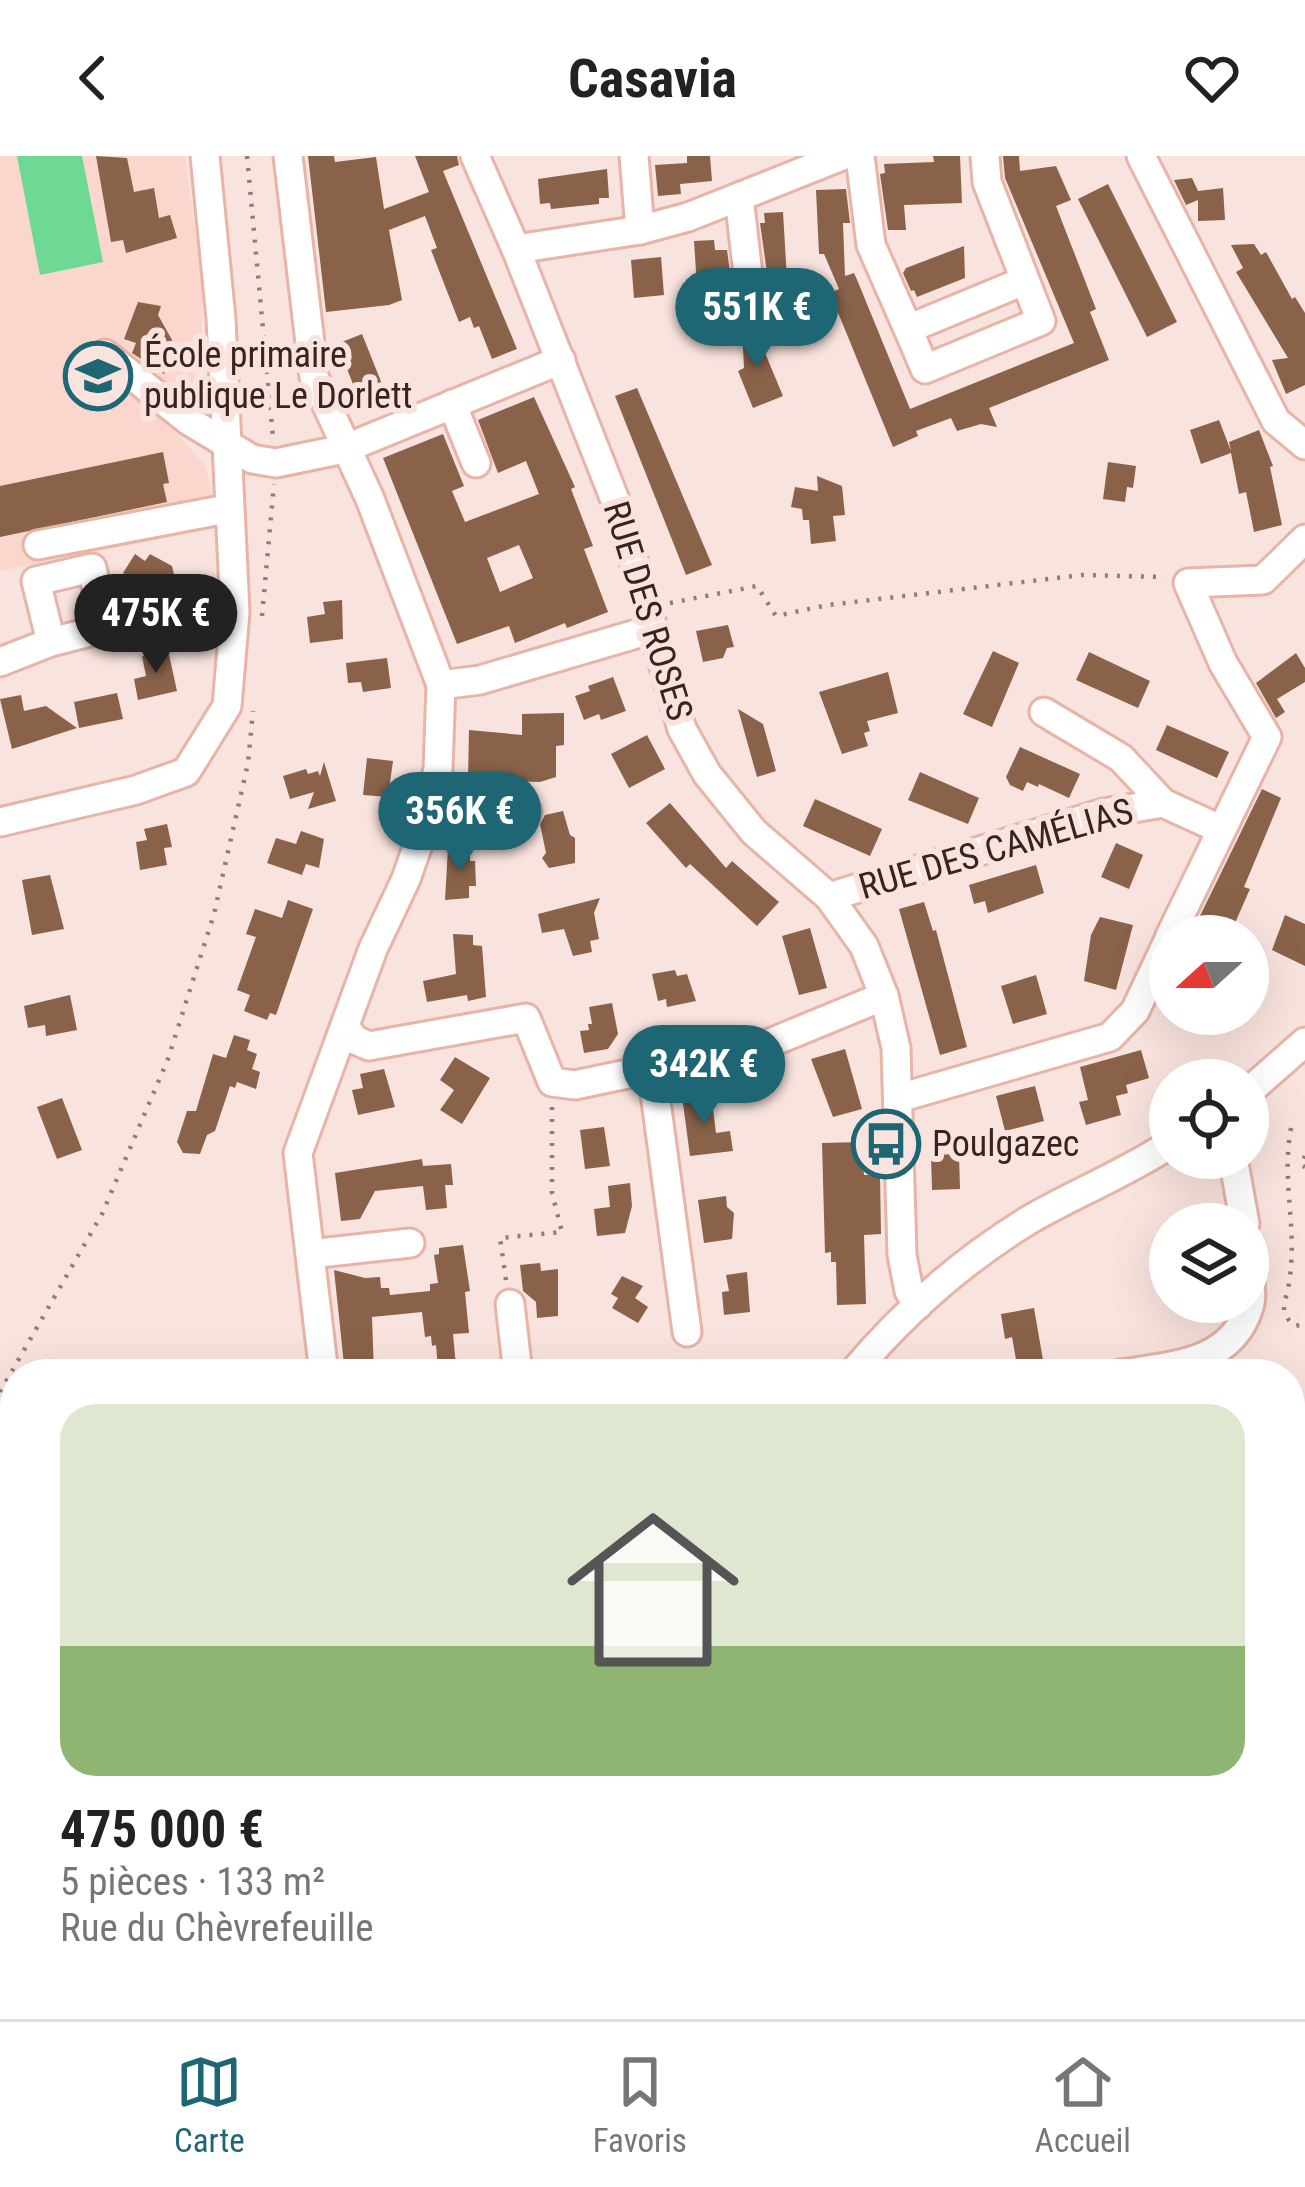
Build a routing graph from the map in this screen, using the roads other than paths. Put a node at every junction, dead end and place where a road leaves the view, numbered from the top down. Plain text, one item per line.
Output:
1 (205, 156) edge
2 (288, 156) edge
3 (475, 156) edge
4 (634, 156) edge
5 (842, 156) edge
6 (860, 156) edge
7 (985, 156) edge
8 (1141, 156) edge
9 (739, 197) junction
10 (640, 230) junction
11 (516, 249) junction
12 (1024, 281) junction
13 (755, 295) dead end
14 (908, 329) junction
15 (106, 354) dead end
16 (561, 360) junction
17 (452, 404) junction
18 (225, 440) junction
19 (1305, 445) edge
20 (344, 449) junction
21 (476, 463) dead end
22 (216, 511) dead end
23 (1305, 539) edge
24 (38, 545) dead end
25 (650, 618) junction
26 (51, 642) junction
27 (0, 662) edge
28 (441, 685) junction
29 (1044, 712) dead end
30 (432, 793) junction
31 (1163, 803) junction
32 (527, 812) dead end
33 (0, 821) edge
34 (1220, 829) junction
35 (829, 897) junction
36 (1180, 915) edge
37 (1149, 981) edge
38 (884, 996) junction
39 (345, 1028) junction
40 (1305, 1042) edge
41 (652, 1071) junction
42 (1269, 1074) edge
43 (899, 1098) junction
44 (1149, 1158) edge
45 (410, 1243) dead end
46 (310, 1254) junction
47 (510, 1304) road end
48 (917, 1305) junction
49 (1240, 1323) edge
50 (687, 1332) dead end
51 (322, 1359) edge
52 (516, 1359) edge
53 (866, 1359) edge
54 (1199, 1359) edge

1 - 18 street
2 - 20 street
3 - 11 street, RUE DES ROSES
4 - 10 street
5 - 9 street
6 - 14 street
7 - 12 street
8 - 19 street
9 - 10 street
9 - 13 street
10 - 11 street
11 - 16 street, RUE DES ROSES
12 - 14 street
12 - 14 street
15 - 18 street
16 - 17 street
16 - 25 street, RUE DES ROSES
17 - 20 street
17 - 21 street
18 - 20 street
18 - 33 street
20 - 28 street
22 - 24 street
23 - 34 street
25 - 28 street
25 - 35 street, RUE DES ROSES
26 - 26 street
26 - 27 street
28 - 30 street
29 - 31 street
30 - 32 street
30 - 39 street
31 - 34 street
31 - 35 street, RUE DES CAMÉLIAS
34 - 36 street
35 - 38 street, RUE DES ROSES
37 - 43 street
38 - 41 street
38 - 43 street, RUE DES ROSES
39 - 41 street
39 - 46 street
40 - 42 street
41 - 50 street
43 - 48 street, RUE DES ROSES
44 - 48 street
45 - 46 street
46 - 51 street
47 - 52 street
48 - 53 street
49 - 54 street

